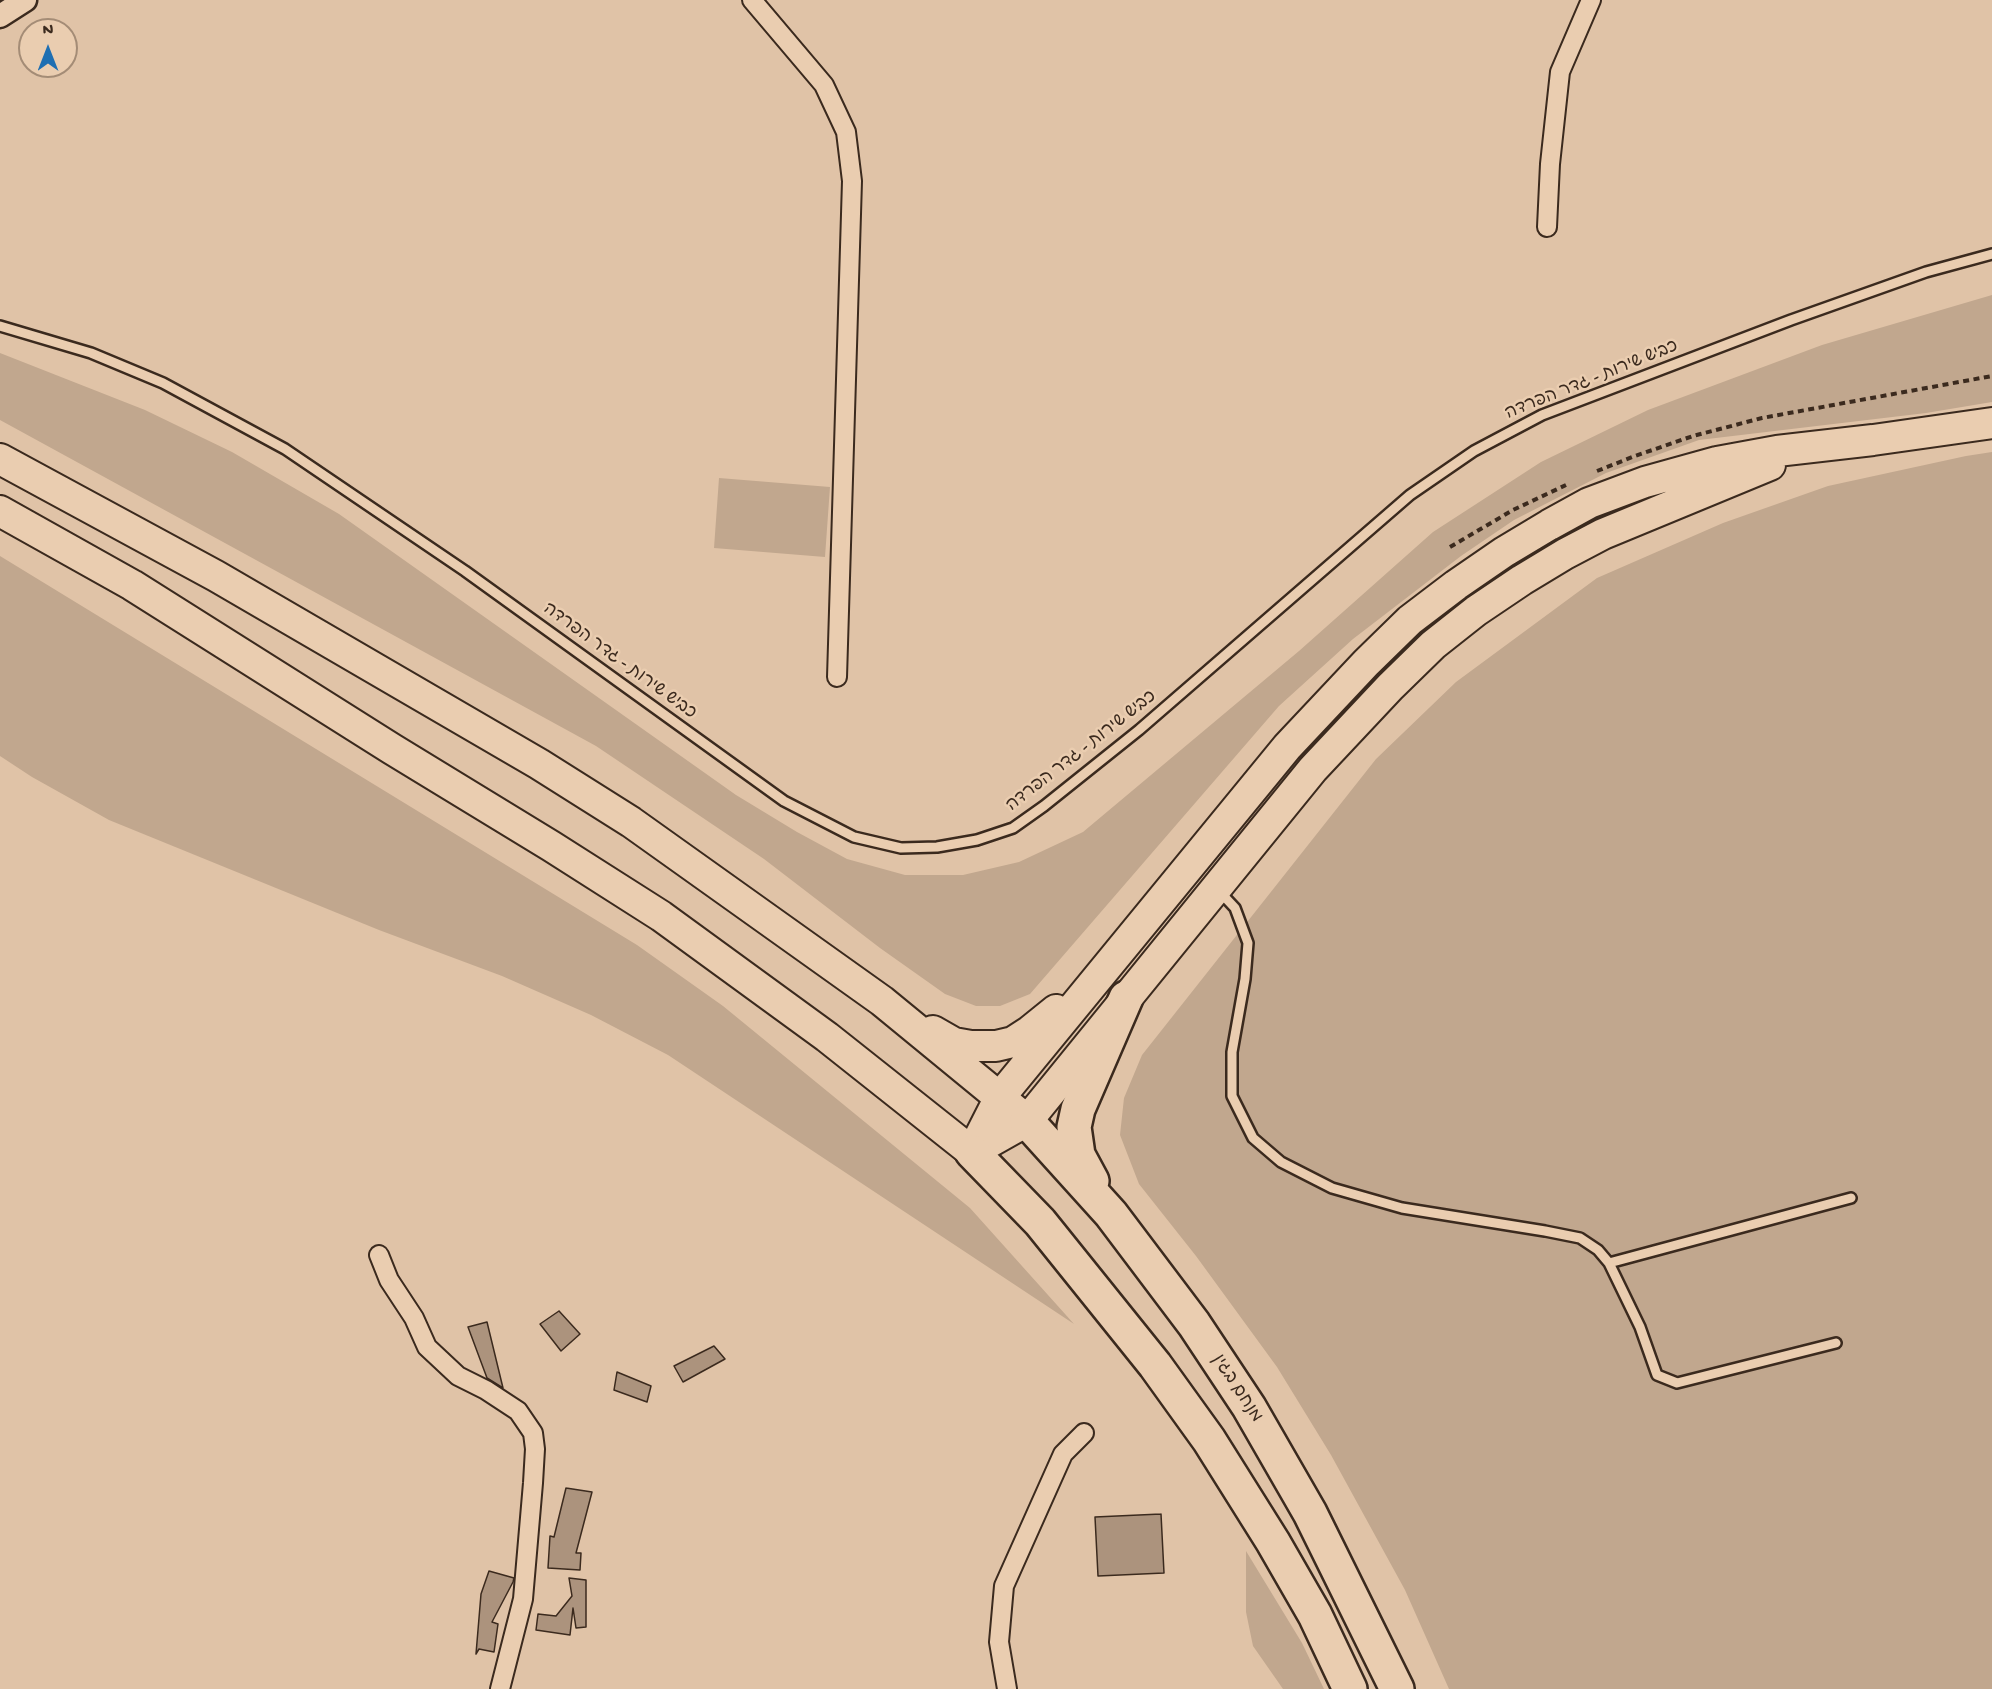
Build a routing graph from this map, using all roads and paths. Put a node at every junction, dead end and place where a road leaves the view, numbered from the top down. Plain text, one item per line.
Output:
1 (25, 0) edge
2 (752, 0) edge
3 (1591, 0) edge
4 (0, 16) edge
5 (1547, 226) dead end
6 (1992, 254) edge
7 (0, 326) edge
8 (1992, 423) edge
9 (1873, 440) junction
10 (0, 459) edge
11 (0, 511) edge
12 (837, 677) dead end
13 (1216, 888) junction
14 (1111, 963) junction
15 (1126, 998) junction
16 (882, 1001) junction
17 (1000, 1097) junction
18 (1027, 1121) junction
19 (972, 1152) junction
20 (1851, 1198) dead end
21 (1111, 1214) junction
22 (379, 1255) dead end
23 (1609, 1263) junction
24 (1836, 1343) dead end
25 (1084, 1432) dead end
26 (500, 1689) edge
27 (1007, 1689) edge
28 (1350, 1689) edge
29 (1397, 1689) edge

1 - 4 street
2 - 12 street
3 - 5 street
6 - 7 lane, כביש שירות - גדר הפרדה
8 - 9 highway
9 - 13 highway
9 - 14 highway
10 - 16 highway
11 - 19 highway
13 - 15 highway
13 - 23 lane
14 - 16 highway
14 - 17 highway
15 - 18 highway
15 - 21 highway
16 - 17 highway
17 - 18 highway
17 - 19 highway
18 - 19 highway
18 - 21 highway, מנחם בגין
19 - 28 highway
20 - 23 lane
21 - 29 highway, מנחם בגין
22 - 26 street
23 - 24 lane
25 - 27 street

